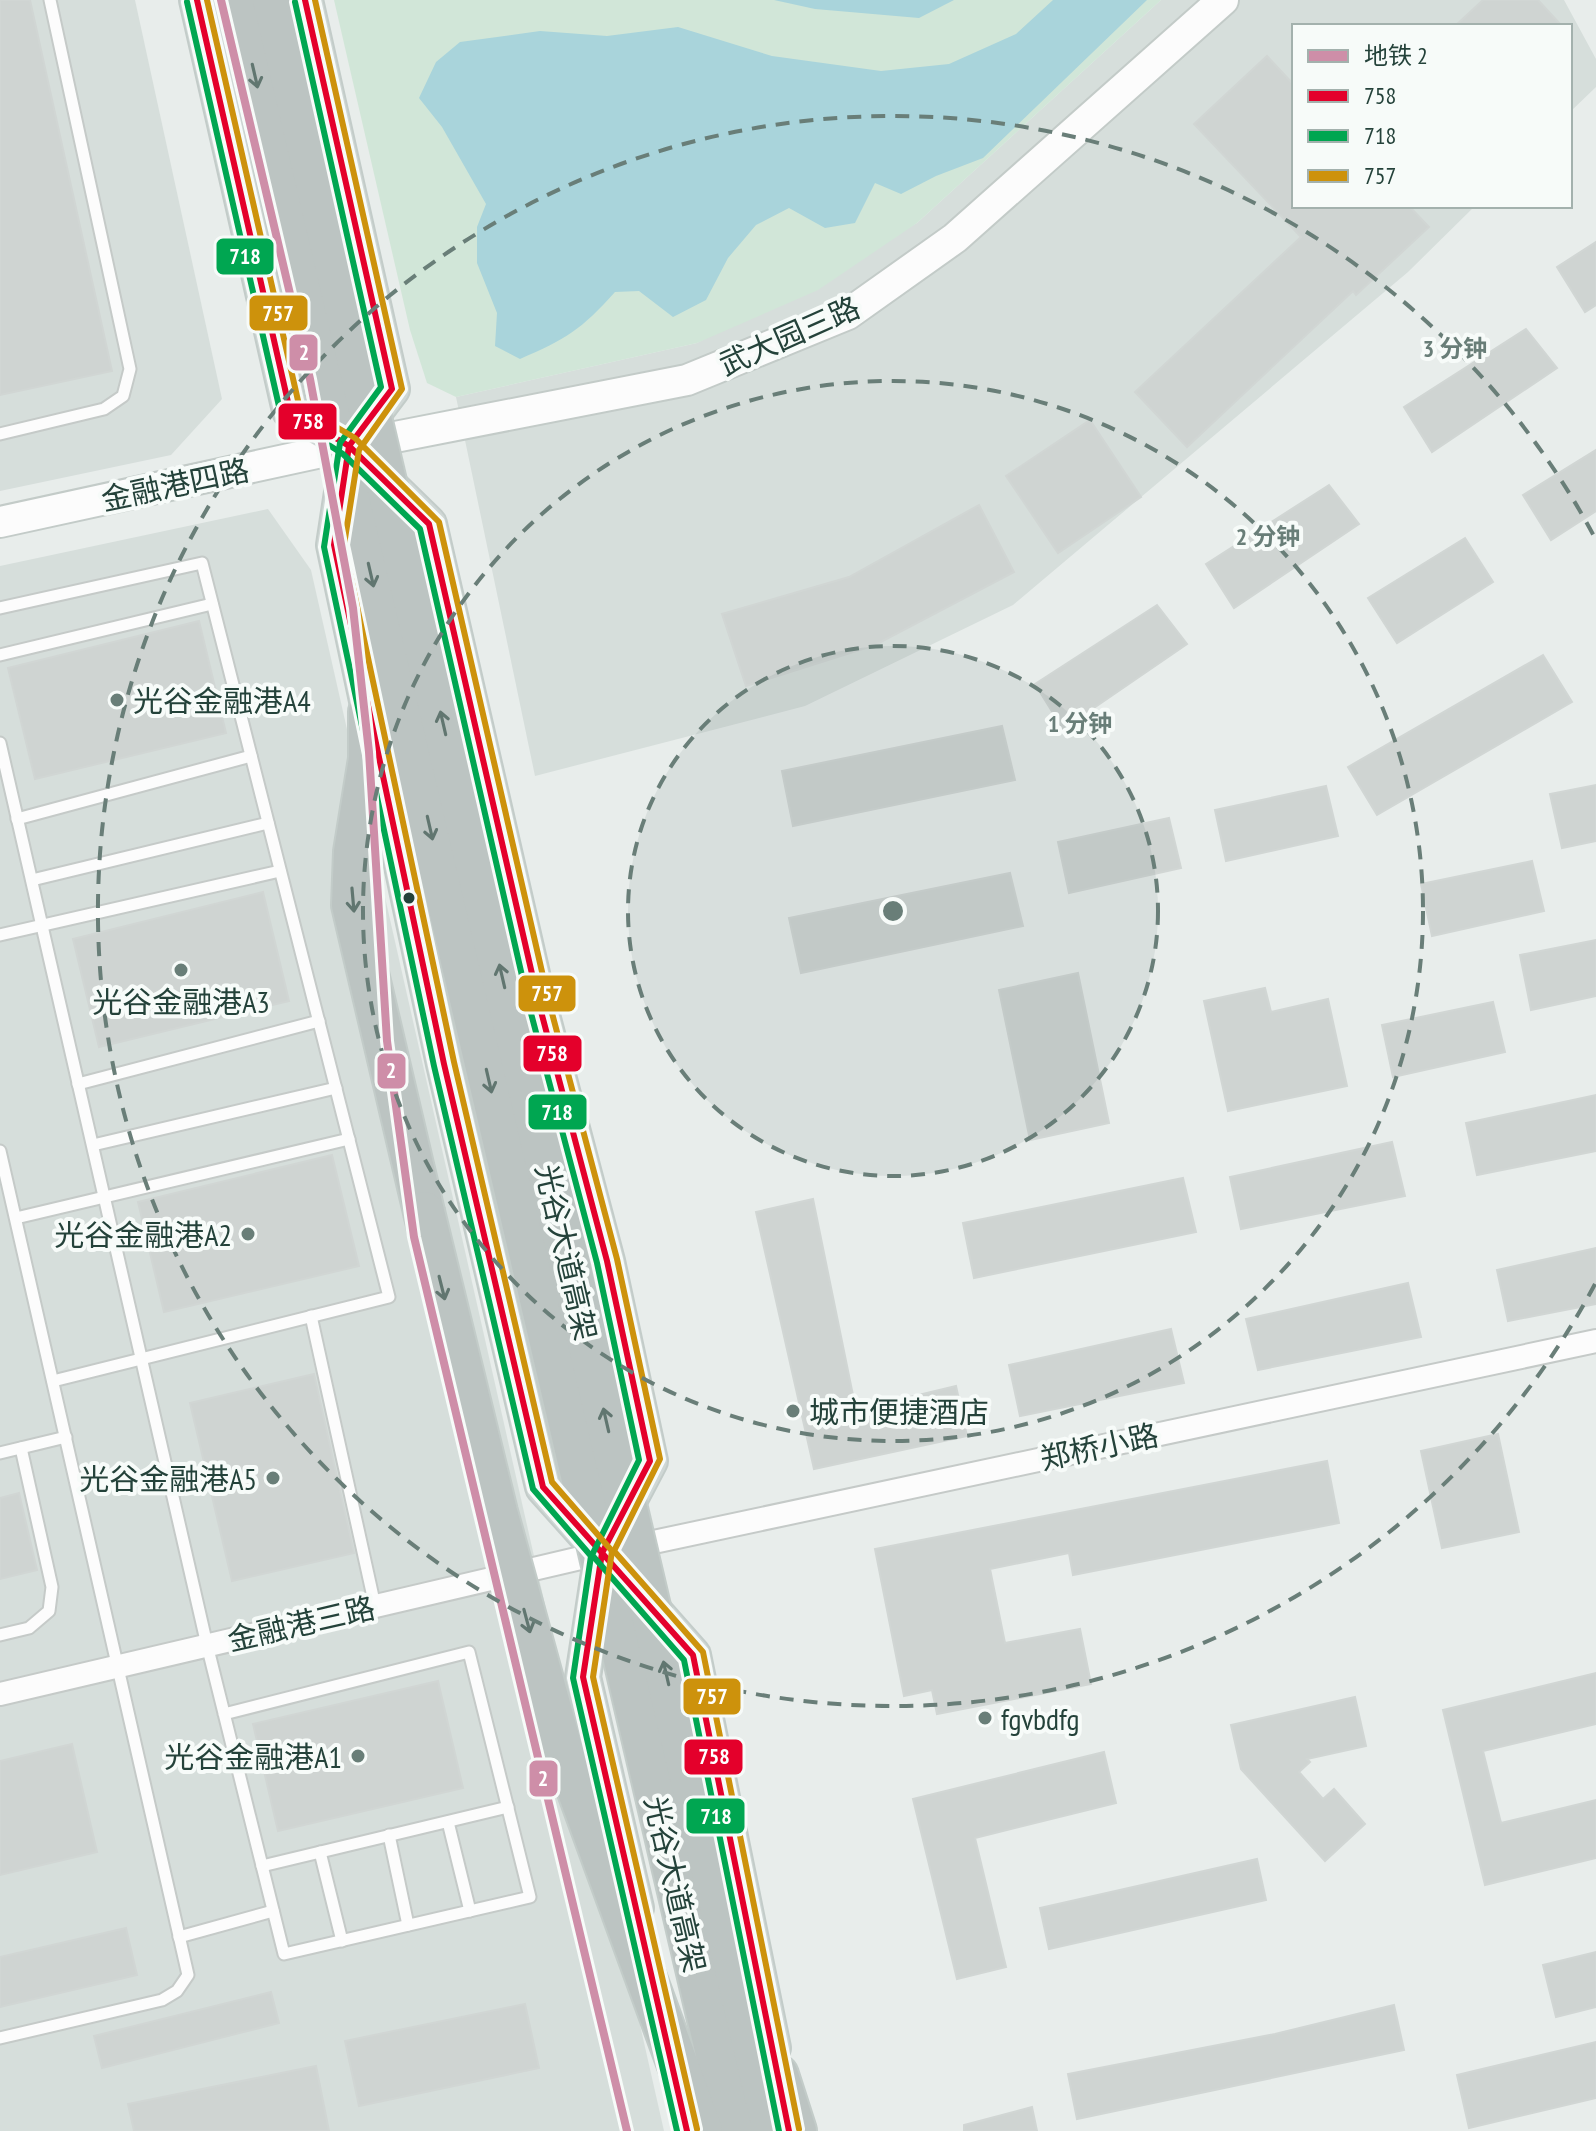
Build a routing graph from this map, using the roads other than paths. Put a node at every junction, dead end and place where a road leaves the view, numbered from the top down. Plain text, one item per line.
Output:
1 (50, 0) edge
2 (197, 0) edge
3 (237, 0) edge
4 (273, 0) edge
5 (305, 0) edge
6 (1223, 0) edge
7 (0, 434) edge
8 (349, 446) junction
9 (0, 522) edge
10 (212, 604) junction
11 (0, 608) edge
12 (0, 655) edge
13 (369, 712) junction
14 (0, 743) edge
15 (251, 756) junction
16 (17, 819) junction
17 (268, 823) junction
18 (280, 871) junction
19 (32, 880) junction
20 (42, 926) junction
21 (0, 935) edge
22 (319, 1021) junction
23 (78, 1084) junction
24 (336, 1088) junction
25 (349, 1139) junction
26 (93, 1145) junction
27 (0, 1151) edge
28 (105, 1198) junction
29 (16, 1218) junction
30 (311, 1316) junction
31 (1596, 1341) edge
32 (141, 1358) junction
33 (53, 1381) junction
34 (66, 1437) junction
35 (21, 1448) junction
36 (0, 1453) edge
37 (602, 1553) junction
38 (375, 1606) junction
39 (0, 1635) edge
40 (207, 1645) junction
41 (118, 1666) junction
42 (0, 1694) edge
43 (224, 1714) junction
44 (508, 1807) junction
45 (448, 1822) junction
46 (389, 1835) junction
47 (320, 1852) junction
48 (262, 1866) junction
49 (273, 1911) junction
50 (470, 1911) junction
51 (408, 1925) junction
52 (179, 1937) junction
53 (342, 1941) junction
54 (0, 2038) edge
55 (778, 2075) junction
56 (687, 2131) edge
57 (702, 2131) edge
58 (734, 2131) edge
59 (773, 2131) edge
60 (789, 2131) edge
61 (796, 2131) edge

1 - 7 lane
2 - 8 main road
3 -> 58 highway, 光谷大道高架, bridge
59 -> 4 highway, 光谷大道高架, bridge
5 - 8 main road
6 - 8 street, 武大园三路
8 - 9 street, 金融港四路
8 - 13 main road
8 - 37 main road
10 - 11 lane
10 - 12 lane
10 - 15 lane
13 - 37 main road
13 -> 57 highway, bridge
14 - 16 lane
15 - 16 lane
15 - 17 lane
16 - 19 lane
17 - 18 lane
17 - 19 lane
18 - 20 lane
18 - 22 lane
19 - 20 lane
20 - 21 lane
20 - 23 lane
22 - 23 lane
22 - 24 lane
23 - 26 lane
24 - 25 lane
24 - 26 lane
25 - 28 lane
25 - 30 lane
26 - 28 lane
27 - 29 lane
28 - 29 lane
28 - 32 lane
29 - 33 lane
30 - 32 lane
30 - 38 lane
31 - 37 street, 郑桥小路
32 - 33 lane
32 - 40 lane
33 - 34 lane
34 - 35 lane
34 - 41 lane
35 - 36 lane
35 - 39 lane
37 - 38 street, 金融港三路
37 - 55 main road
37 - 56 main road
38 - 40 street, 金融港三路
40 - 41 street, 金融港三路
40 - 43 lane
41 - 42 street, 金融港三路
41 - 52 lane
43 - 44 lane
43 - 48 lane
44 - 45 lane
44 - 50 lane
45 - 46 lane
45 - 50 lane
46 - 47 lane
46 - 51 lane
47 - 48 lane
47 - 53 lane
48 - 49 lane
49 - 52 lane
49 - 53 lane
50 - 51 lane
51 - 53 lane
52 - 54 lane
55 - 60 main road
55 - 61 highway

